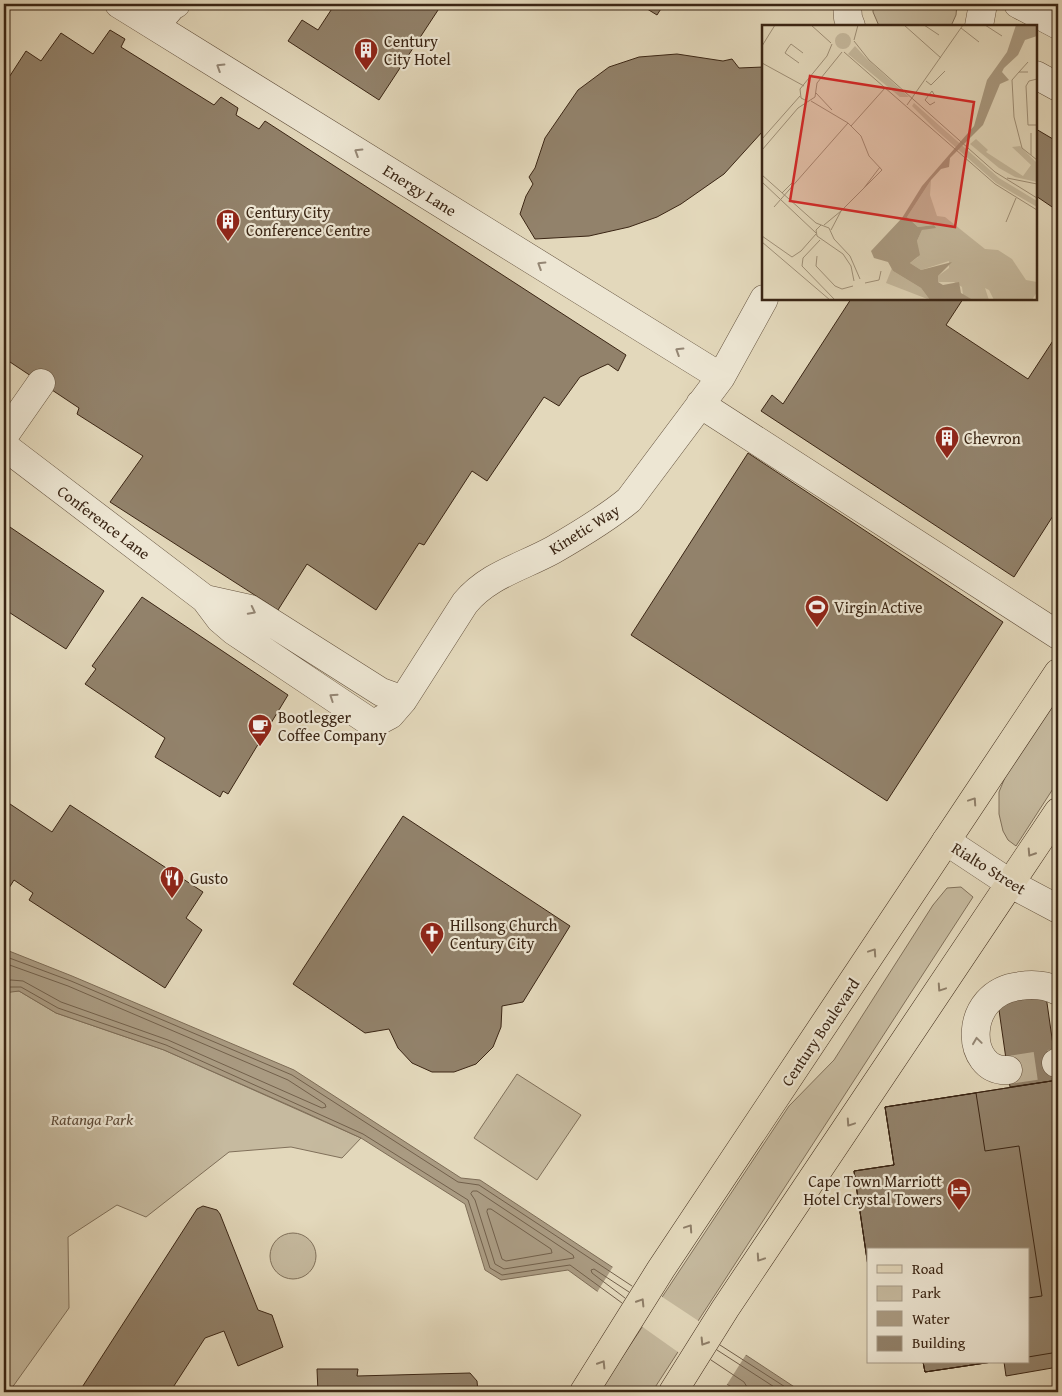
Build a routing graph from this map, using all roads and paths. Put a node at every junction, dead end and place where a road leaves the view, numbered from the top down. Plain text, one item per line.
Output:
1 (119, 4) edge
2 (983, 4) edge
3 (1018, 4) edge
4 (168, 10) edge
5 (979, 25) edge
6 (1058, 25) edge
7 (1037, 76) edge
8 (1058, 87) edge
9 (763, 300) edge
10 (720, 377) junction
11 (41, 383) dead end
12 (700, 404) junction
13 (4, 436) edge
14 (4, 446) edge
15 (205, 599) junction
16 (1058, 634) edge
17 (1058, 673) edge
18 (402, 700) junction
19 (373, 724) joint
20 (1058, 812) edge
21 (946, 842) junction
22 (1011, 884) junction
23 (1058, 909) edge
24 (1058, 991) edge
25 (1008, 1070) tunnel mouth
26 (678, 1384) edge
27 (584, 1392) edge

1 - 4 street, Energy Lane
2 - 5 street
3 - 6 street
10 -> 4 street, Energy Lane
7 - 8 street
9 - 10 street, Kinetic Way
10 - 12 street, Kinetic Way
11 - 13 street
12 - 16 street
12 - 18 street, Kinetic Way
14 - 15 street, Conference Lane
15 -> 18 street, Conference Lane
19 -> 15 street, Conference Lane
21 -> 17 main road, Century Boulevard
18 - 19 street, Kinetic Way
20 -> 22 main road
21 - 22 street, Rialto Street
27 -> 21 main road, Century Boulevard
22 - 23 street, Rialto Street
22 -> 26 main road
25 -> 24 street

